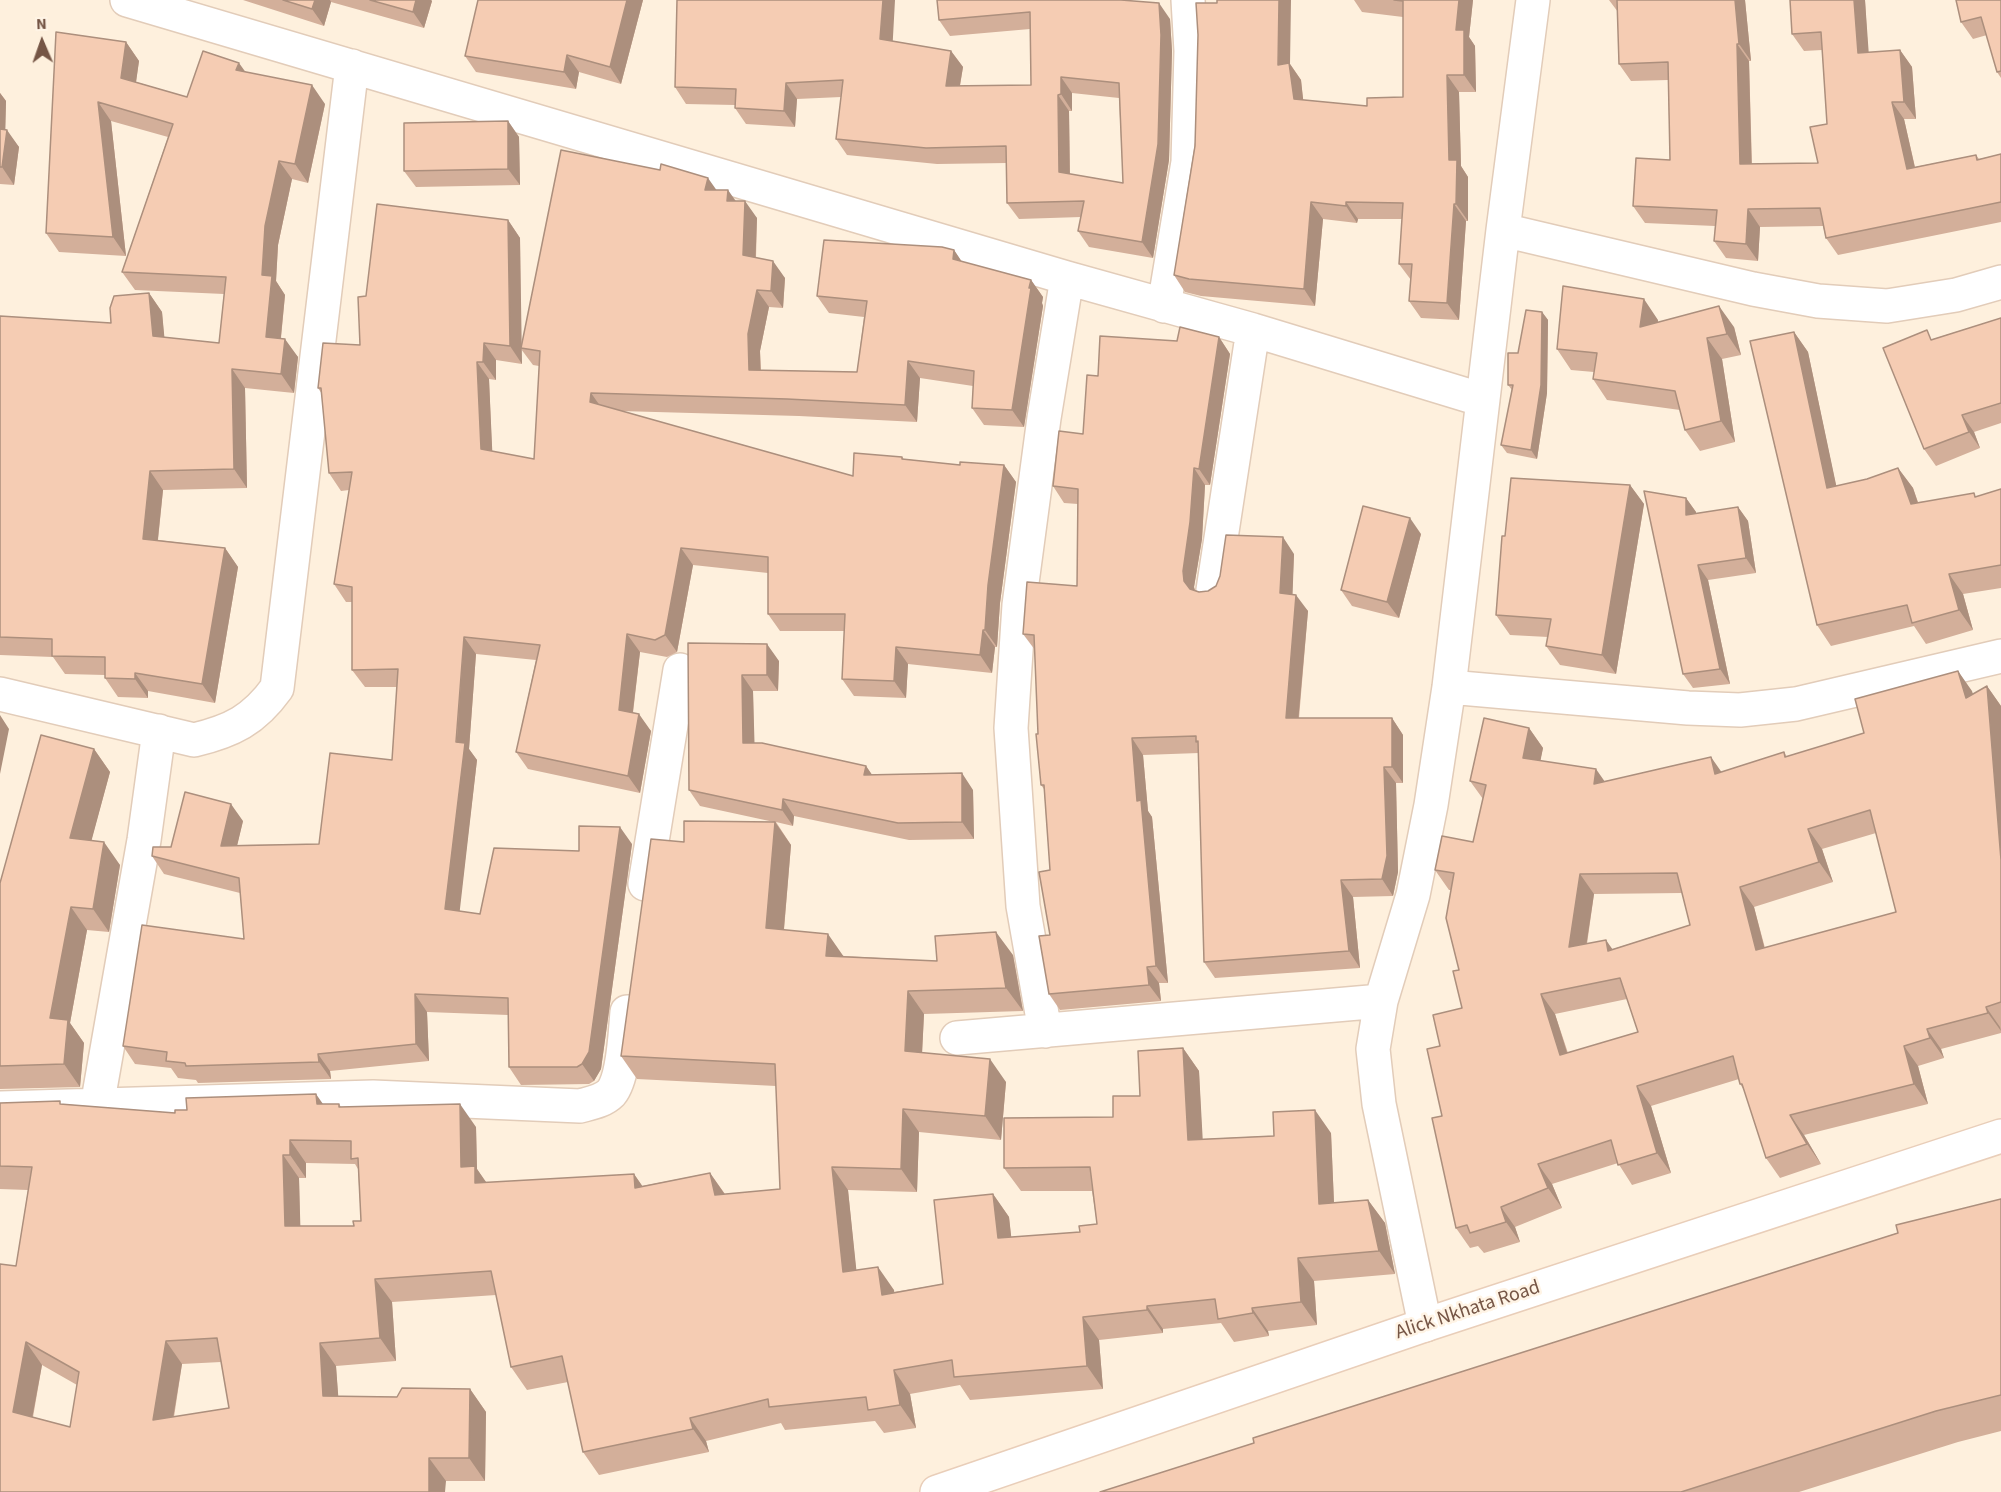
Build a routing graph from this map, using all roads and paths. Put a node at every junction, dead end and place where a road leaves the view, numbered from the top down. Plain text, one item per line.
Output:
1 (127, 0) edge
2 (1188, 0) edge
3 (1533, 0) edge
4 (352, 66) junction
5 (1503, 230) junction
6 (1066, 278) junction
7 (2001, 282) edge
8 (1164, 306) junction
9 (1253, 330) junction
10 (1483, 400) junction
11 (1213, 590) edge
12 (2001, 656) edge
13 (680, 670) dead end
14 (1449, 687) junction
15 (0, 694) edge
16 (159, 731) junction
17 (641, 915) edge
18 (632, 984) edge
19 (1381, 1001) junction
20 (1045, 1030) junction
21 (957, 1038) dead end
22 (97, 1106) junction
23 (0, 1108) edge
24 (2001, 1136) edge
25 (1425, 1324) junction
26 (937, 1492) edge

1 - 4 street
2 - 8 street
3 - 5 street
4 - 6 street
4 - 16 street
5 - 7 street
5 - 10 street
6 - 8 street
6 - 20 street
8 - 9 street
9 - 10 street
9 - 11 street
10 - 14 street
12 - 14 street
13 - 17 street
14 - 19 street
15 - 16 street
16 - 22 street
18 - 22 street
19 - 20 street
19 - 25 street
20 - 21 street
22 - 23 street
24 - 25 street, Alick Nkhata Road
25 - 26 street, Alick Nkhata Road

